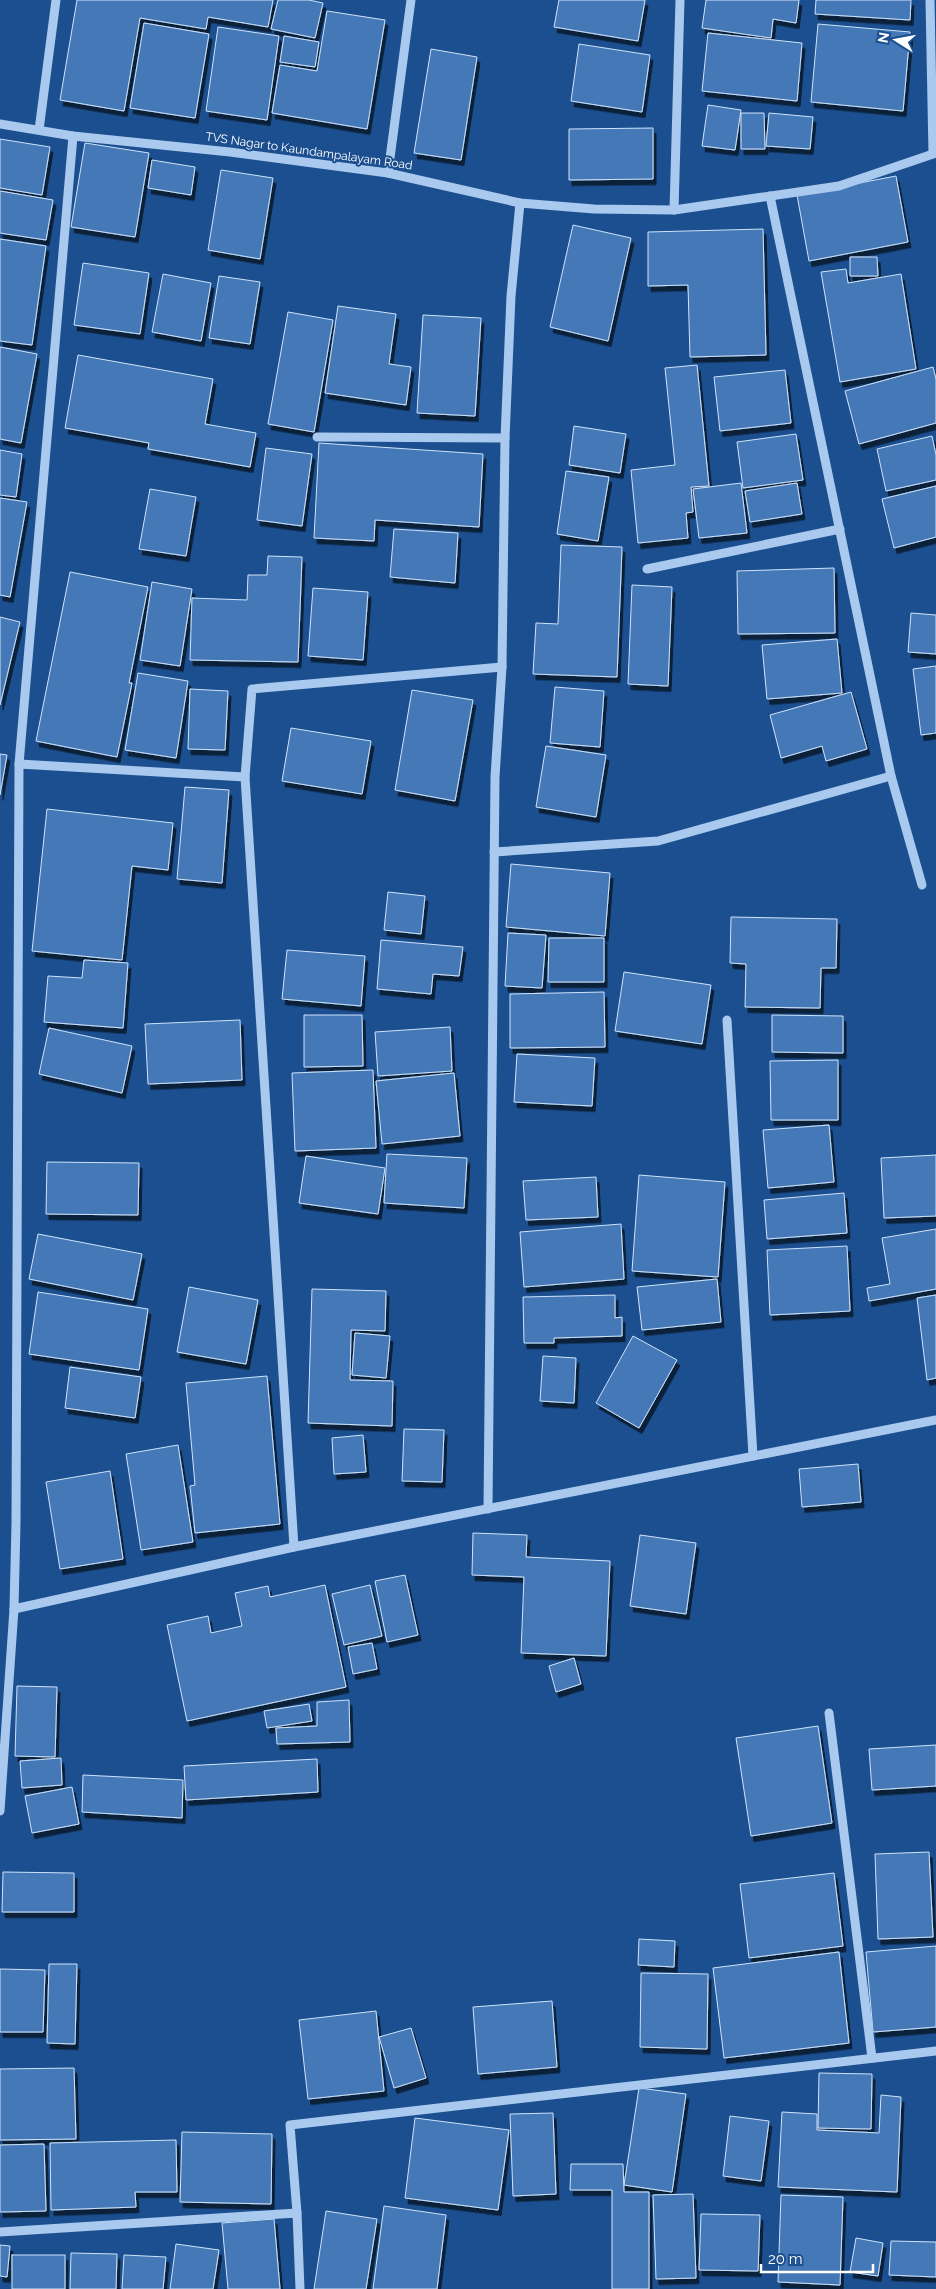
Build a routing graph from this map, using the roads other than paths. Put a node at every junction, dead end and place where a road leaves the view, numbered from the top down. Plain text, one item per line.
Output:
1 (56, 0) edge
2 (411, 0) edge
3 (680, 0) edge
4 (930, 0) edge
5 (0, 124) edge
6 (39, 130) junction
7 (73, 136) junction
8 (934, 153) edge
9 (388, 173) junction
10 (770, 196) junction
11 (520, 203) junction
12 (674, 210) junction
13 (317, 437) dead end
14 (505, 438) junction
15 (840, 529) junction
16 (647, 570) dead end
17 (502, 667) junction
18 (19, 764) junction
19 (891, 776) junction
20 (245, 777) junction
21 (494, 852) junction
22 (922, 885) dead end
23 (727, 1020) dead end
24 (936, 1420) edge
25 (753, 1456) junction
26 (488, 1509) junction
27 (294, 1547) junction
28 (14, 1609) junction
29 (829, 1713) dead end
30 (0, 1811) edge
31 (936, 2051) edge
32 (872, 2058) junction
33 (297, 2213) junction
34 (0, 2232) edge
35 (300, 2289) edge

1 - 6 street
2 - 9 street
3 - 12 street
4 - 8 street
5 - 6 street, TVS Nagar to Kaundampalayam Road
6 - 7 street, TVS Nagar to Kaundampalayam Road
7 - 9 street, TVS Nagar to Kaundampalayam Road
7 - 18 street
8 - 10 street, TVS Nagar to Kaundampalayam Road
9 - 11 street, TVS Nagar to Kaundampalayam Road
10 - 12 street, TVS Nagar to Kaundampalayam Road
10 - 15 street
11 - 12 street, TVS Nagar to Kaundampalayam Road
11 - 14 street
13 - 14 street
14 - 17 street
15 - 16 street
15 - 19 street
17 - 20 street
17 - 21 street
18 - 20 street
18 - 28 street
19 - 21 street
19 - 22 street
20 - 27 street
21 - 26 street
23 - 25 street
24 - 25 street
25 - 26 street
26 - 27 street
27 - 28 street
28 - 30 street
29 - 32 street
31 - 32 street
32 - 33 street
33 - 34 street
33 - 35 street

